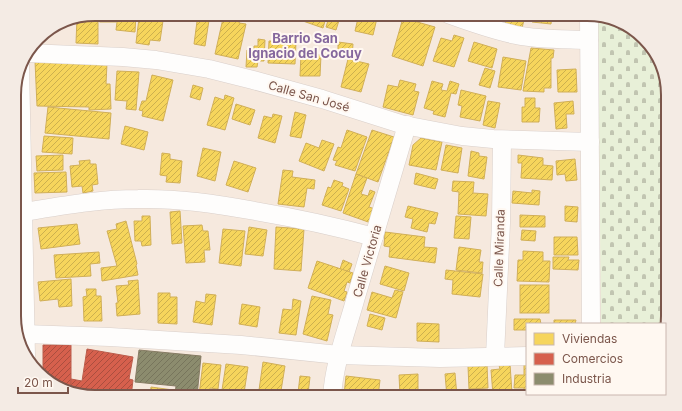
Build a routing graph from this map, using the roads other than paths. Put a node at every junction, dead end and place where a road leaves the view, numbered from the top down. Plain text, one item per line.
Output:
1 (469, 21) edge
2 (589, 21) edge
3 (589, 40) junction
4 (34, 53) edge
5 (21, 114) edge
6 (407, 125) junction
7 (502, 140) junction
8 (590, 142) junction
9 (23, 212) junction
10 (374, 237) junction
11 (591, 323) edge
12 (25, 334) junction
13 (25, 341) edge
14 (339, 355) junction
15 (495, 356) junction
16 (526, 356) edge
17 (332, 390) edge

1 - 3 street
2 - 3 street
3 - 8 street
4 - 6 street, Calle San José
5 - 9 street
6 - 7 street, Calle San José
6 - 10 street, Calle Victoria
7 - 8 street, Calle San José
7 - 15 street, Calle Miranda
8 - 11 street
9 - 10 street
9 - 12 street
10 - 14 street, Calle Victoria
12 - 13 street
12 - 14 street
14 - 15 street
14 - 17 street, Calle Victoria
15 - 16 street

